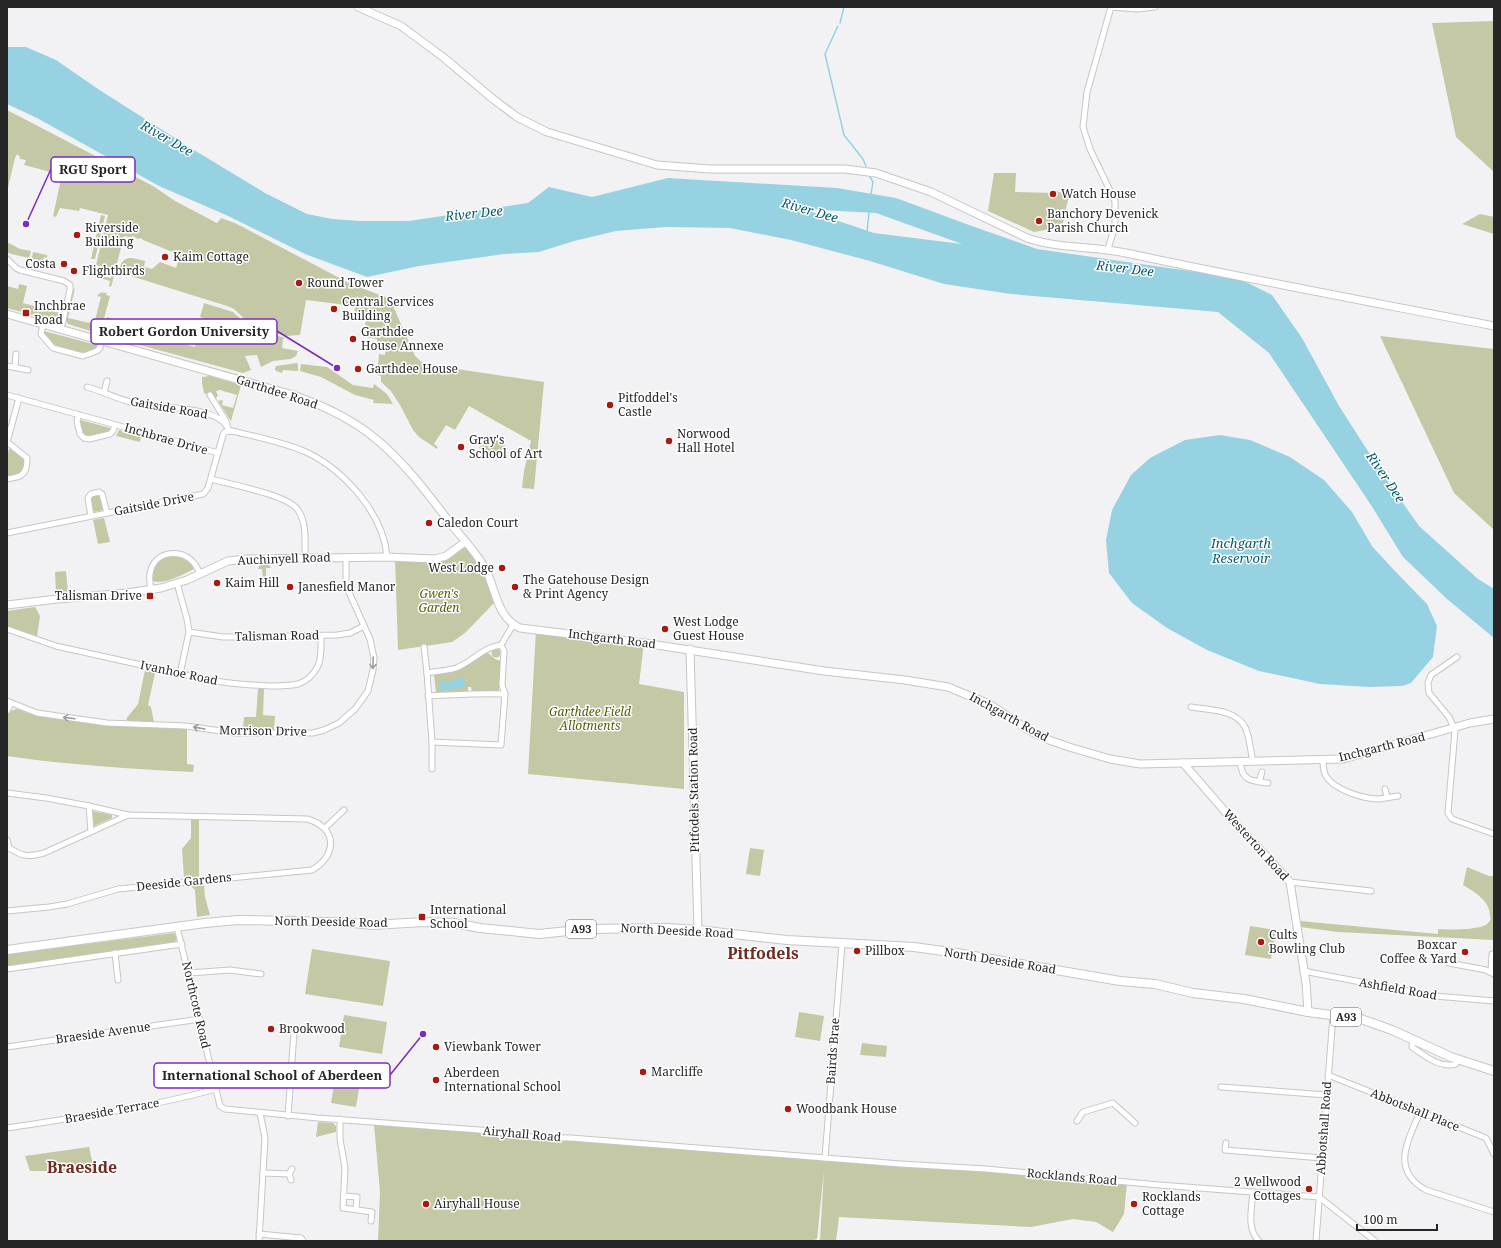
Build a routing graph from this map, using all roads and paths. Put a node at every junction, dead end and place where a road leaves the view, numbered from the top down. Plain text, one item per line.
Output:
1 (358, 7) edge
2 (1155, 7) edge
3 (1108, 249) junction
4 (7, 259) edge
5 (7, 314) edge
6 (43, 324) junction
7 (1494, 326) edge
8 (61, 329) junction
9 (101, 340) junction
10 (16, 354) dead end
11 (7, 366) edge
12 (14, 366) junction
13 (28, 370) dead end
14 (107, 381) dead end
15 (87, 387) dead end
16 (104, 392) junction
17 (7, 395) edge
18 (210, 395) dead end
19 (18, 398) junction
20 (79, 415) junction
21 (115, 425) junction
22 (227, 425) junction
23 (228, 432) junction
24 (7, 442) edge
25 (218, 454) junction
26 (7, 479) edge
27 (211, 479) junction
28 (107, 513) junction
29 (91, 516) junction
30 (7, 533) edge
31 (465, 542) junction
32 (387, 557) junction
33 (305, 558) junction
34 (346, 558) junction
35 (200, 573) junction
36 (177, 583) junction
37 (152, 590) junction
38 (7, 605) edge
39 (364, 626) junction
40 (517, 627) junction
41 (7, 629) edge
42 (189, 632) junction
43 (321, 636) junction
44 (501, 645) junction
45 (424, 647) dead end
46 (690, 649) junction
47 (1457, 657) dead end
48 (427, 673) junction
49 (180, 674) junction
50 (505, 694) junction
51 (428, 696) junction
52 (9, 702) edge
53 (1191, 706) dead end
54 (7, 711) edge
55 (1494, 719) edge
56 (1454, 728) junction
57 (432, 742) junction
58 (1323, 760) junction
59 (1253, 761) junction
60 (1240, 762) junction
61 (1183, 763) junction
62 (432, 769) dead end
63 (1262, 772) dead end
64 (1259, 782) junction
65 (1268, 783) dead end
66 (1385, 789) dead end
67 (7, 793) edge
68 (1398, 796) dead end
69 (1387, 798) junction
70 (89, 806) junction
71 (344, 810) dead end
72 (128, 815) junction
73 (325, 828) junction
74 (91, 832) junction
75 (1494, 834) edge
76 (7, 840) edge
77 (8, 848) edge
78 (1290, 882) junction
79 (1371, 891) dead end
80 (7, 911) edge
81 (177, 927) junction
82 (698, 930) junction
83 (182, 944) junction
84 (842, 944) junction
85 (7, 950) edge
86 (115, 953) junction
87 (1492, 954) dead end
88 (1449, 962) dead end
89 (7, 969) edge
90 (1304, 971) junction
91 (189, 973) junction
92 (1492, 973) edge
93 (261, 974) dead end
94 (118, 980) dead end
95 (1494, 1001) edge
96 (1308, 1012) junction
97 (1333, 1015) junction
98 (200, 1019) junction
99 (294, 1032) dead end
100 (7, 1047) edge
101 (1494, 1071) edge
102 (1328, 1075) junction
103 (1221, 1087) dead end
104 (216, 1089) junction
105 (1327, 1095) junction
106 (220, 1106) joint
107 (1420, 1112) junction
108 (260, 1113) junction
109 (288, 1116) junction
110 (340, 1119) junction
111 (1077, 1121) dead end
112 (1135, 1122) dead end
113 (7, 1128) edge
114 (1226, 1143) dead end
115 (1494, 1154) edge
116 (826, 1158) junction
117 (1322, 1158) junction
118 (263, 1173) junction
119 (291, 1180) dead end
120 (1253, 1192) junction
121 (344, 1196) junction
122 (1319, 1197) junction
123 (356, 1209) junction
124 (1494, 1212) edge
125 (372, 1221) dead end
126 (259, 1234) junction
127 (302, 1237) edge
128 (259, 1241) edge
129 (1259, 1241) edge
130 (1316, 1241) edge
131 (1375, 1241) edge

1 - 3 street
2 - 3 street
3 - 7 street
4 - 8 street
5 - 6 street, Garthdee Road
6 - 8 street, Garthdee Road
6 - 9 street
8 - 9 street, Garthdee Road
9 - 31 street, Garthdee Road
10 - 12 street
11 - 12 street
12 - 13 street
14 - 16 street
15 - 16 street, Gaitside Road
16 - 22 street, Gaitside Road
17 - 19 street, Inchbrae Drive
18 - 22 street
19 - 20 street, Inchbrae Drive
19 - 24 street
20 - 21 street, Inchbrae Drive
20 - 21 street, Inchbrae Drive
21 - 25 street, Inchbrae Drive
22 - 23 street
23 - 25 street, Gaitside Drive
23 - 32 street
24 - 26 street
25 - 27 street, Gaitside Drive
27 - 28 street, Gaitside Drive
27 - 33 street
28 - 29 street, Gaitside Drive
28 - 29 street, Gaitside Drive
29 - 30 street, Gaitside Drive
31 - 32 street, Auchinyell Road
31 - 40 street, Garthdee Road
32 - 34 street, Auchinyell Road
33 - 34 street, Auchinyell Road
33 - 35 street, Auchinyell Road
34 - 39 street, Morrison Drive
35 - 36 street, Auchinyell Road
35 - 37 street
36 - 37 street, Auchinyell Road
36 - 42 street
37 - 38 street, Auchinyell Road
39 - 43 street, Talisman Road
39 -> 52 street, Morrison Drive
40 - 44 street
40 - 46 street, Inchgarth Road
41 - 49 street, Ivanhoe Road
42 - 43 street, Talisman Road
42 - 49 street
43 - 49 street, Ivanhoe Road
44 - 48 street
44 - 50 street
45 - 48 street
46 - 61 street, Inchgarth Road
46 - 82 street, Pitfodels Station Road
47 - 56 street
48 - 51 street
50 - 51 street
50 - 57 street
51 - 57 street
52 - 54 street
53 - 59 street
55 - 56 street, Inchgarth Road
56 - 58 street, Inchgarth Road
56 - 75 street
57 - 62 street
58 - 59 street, Inchgarth Road
58 - 69 street
59 - 60 street, Inchgarth Road
60 - 61 street, Inchgarth Road
60 - 64 street
61 - 78 street, Westerton Road
63 - 64 street
64 - 65 street
66 - 69 street
67 - 70 street
68 - 69 street
70 - 72 street
70 - 74 street
71 - 73 street
72 - 73 street
72 - 74 street
73 - 80 street, Deeside Gardens
74 - 77 street
76 - 77 street
78 - 79 street
78 - 90 street, Westerton Road
81 - 82 main road, North Deeside Road / A93
81 - 83 street, Northcote Road
81 - 85 main road, North Deeside Road / A93
82 - 84 main road, North Deeside Road / A93
83 - 86 street
83 - 91 street, Northcote Road
84 - 96 main road, North Deeside Road / A93
84 - 116 street, Bairds Brae
86 - 89 street
86 - 94 street
87 - 92 street
88 - 92 street
90 - 95 street, Ashfield Road
90 - 96 street, Westerton Road
91 - 93 street
91 - 98 street, Northcote Road
96 - 97 main road, North Deeside Road / A93
97 - 101 main road, North Deeside Road / A93
97 - 102 street, Abbotshall Road
98 - 100 street, Braeside Avenue
98 - 104 street, Northcote Road
99 - 109 street
102 - 105 street, Abbotshall Road
102 - 107 street, Abbotshall Place
103 - 105 street
104 - 106 street, Northcote Road
104 - 113 street, Braeside Terrace
105 - 117 street, Abbotshall Road
106 - 108 street, Airyhall Road
107 - 115 street, Abbotshall Place
107 - 124 street
108 - 109 street, Airyhall Road
108 - 118 street
109 - 110 street, Airyhall Road
110 - 116 street, Airyhall Road
110 - 121 street
111 - 112 street
114 - 117 street
116 - 120 street, Rocklands Road
117 - 122 street, Abbotshall Road
118 - 119 street
118 - 126 street
120 - 122 street, Rocklands Road
120 - 129 street
121 - 123 street
121 - 123 street
122 - 130 street, Abbotshall Road
122 - 131 street
123 - 125 street
126 - 127 street
126 - 128 street

